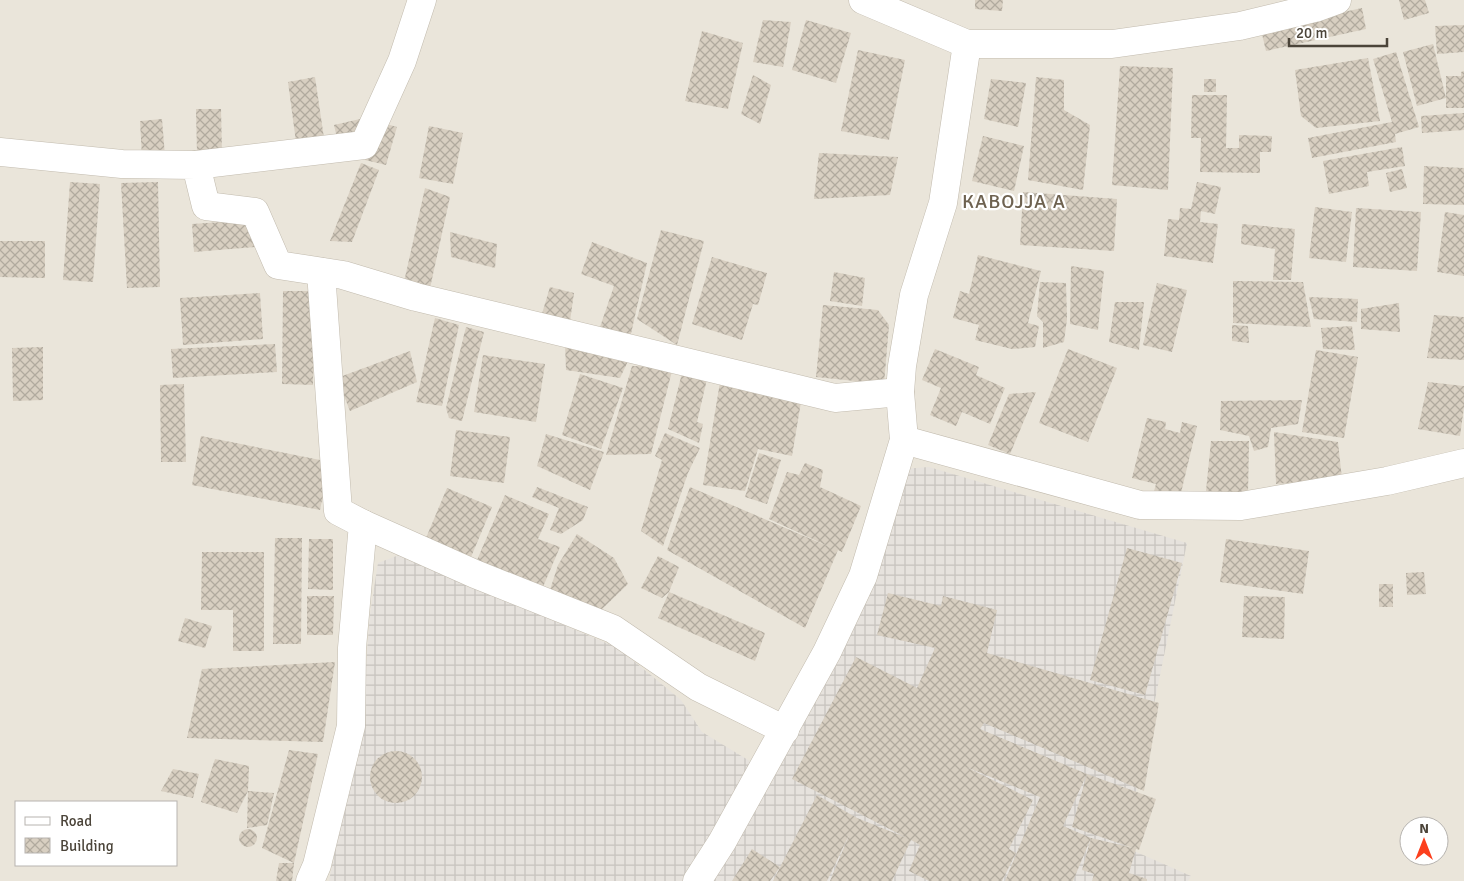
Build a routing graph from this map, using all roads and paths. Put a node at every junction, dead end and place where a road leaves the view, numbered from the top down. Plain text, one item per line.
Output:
1 (422, 0) edge
2 (863, 0) edge
3 (1337, 0) edge
4 (966, 44) junction
5 (0, 152) edge
6 (196, 165) junction
7 (321, 272) junction
8 (900, 392) junction
9 (904, 440) junction
10 (1464, 463) edge
11 (363, 524) junction
12 (784, 730) junction
13 (310, 881) edge
14 (697, 881) edge

1 - 6 street
2 - 4 street
3 - 4 street
4 - 8 street
5 - 6 street
6 - 7 street
7 - 8 street
7 - 11 street
8 - 9 street
9 - 10 street
9 - 12 street
11 - 12 street
11 - 13 street
12 - 14 street

